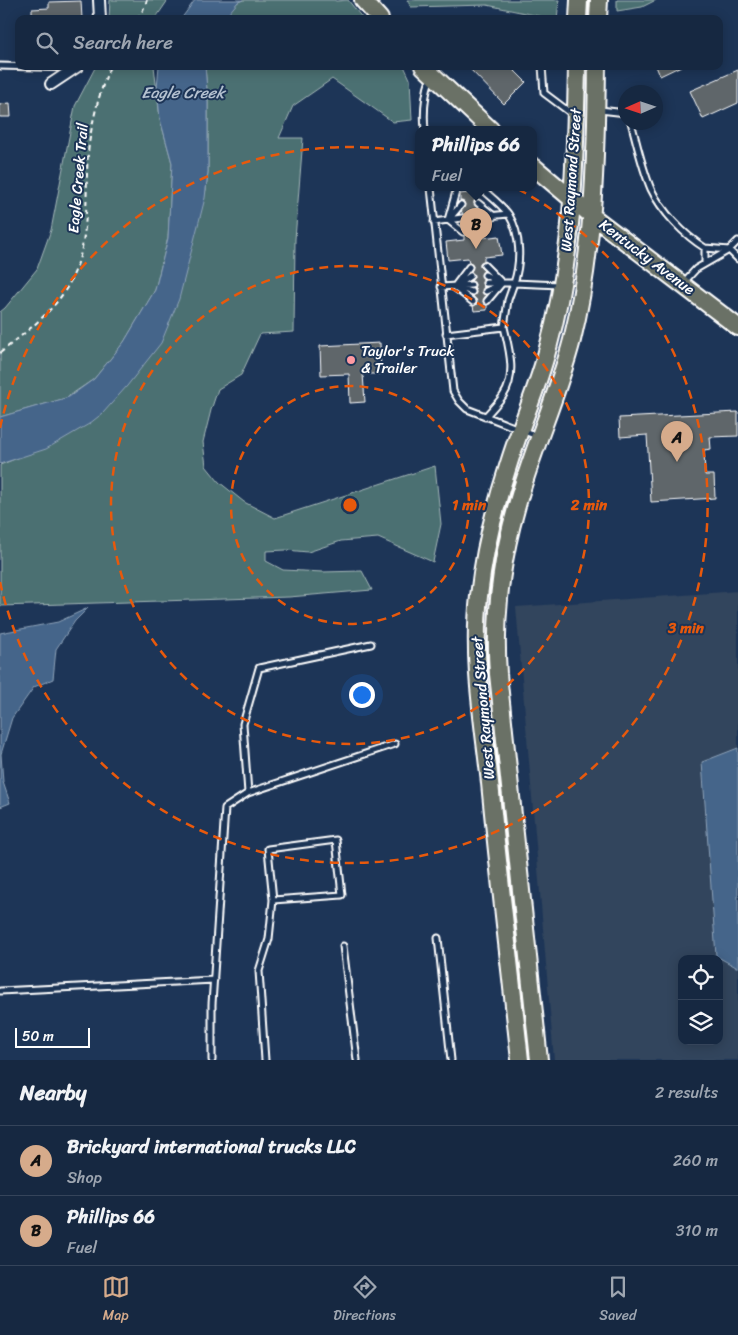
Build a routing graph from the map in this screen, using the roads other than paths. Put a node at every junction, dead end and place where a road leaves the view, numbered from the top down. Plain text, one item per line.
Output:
1 (99, 0) edge
2 (100, 15) edge
3 (0, 66) edge
4 (15, 66) edge
5 (72, 70) edge
6 (430, 70) edge
7 (431, 70) edge
8 (542, 70) edge
9 (577, 70) edge
10 (597, 70) edge
11 (51, 84) dead end
12 (597, 110) junction
13 (618, 112) edge
14 (576, 117) junction
15 (425, 126) edge
16 (487, 126) edge
17 (634, 130) edge
18 (537, 170) edge
19 (431, 191) edge
20 (456, 191) edge
21 (484, 191) edge
22 (573, 200) junction
23 (478, 202) dead end
24 (461, 204) dead end
25 (508, 214) junction
26 (494, 216) junction
27 (592, 216) junction
28 (479, 217) dead end
29 (462, 218) dead end
30 (448, 220) junction
31 (434, 222) junction
32 (481, 230) dead end
33 (463, 232) dead end
34 (738, 241) edge
35 (705, 248) junction
36 (729, 250) junction
37 (738, 259) edge
38 (705, 264) junction
39 (484, 265) dead end
40 (469, 267) dead end
41 (485, 275) dead end
42 (470, 276) dead end
43 (486, 283) dead end
44 (502, 283) junction
45 (514, 283) junction
46 (471, 284) dead end
47 (682, 284) junction
48 (562, 285) junction
49 (441, 287) junction
50 (454, 287) junction
51 (486, 291) dead end
52 (472, 292) dead end
53 (487, 301) dead end
54 (473, 302) dead end
55 (738, 326) edge
56 (504, 327) junction
57 (446, 334) junction
58 (485, 417) junction
59 (521, 429) junction
60 (540, 437) junction
61 (371, 644) dead end
62 (394, 744) dead end
63 (248, 793) junction
64 (272, 900) junction
65 (438, 938) dead end
66 (343, 946) dead end
67 (214, 980) junction
68 (0, 991) edge
69 (212, 1060) edge
70 (265, 1060) edge
71 (357, 1060) edge
72 (451, 1060) edge
73 (520, 1060) edge
74 (539, 1060) edge

1 - 2 street
3 - 4 lane
5 - 11 street
6 - 15 lane
7 - 16 main road
8 - 14 lane
9 - 14 main road, West Raymond Street
10 - 12 main road, West Raymond Street
12 - 13 lane
12 - 27 main road, West Raymond Street
14 - 22 main road, West Raymond Street
17 - 35 lane
18 - 22 main road, Kentucky Avenue
19 - 31 lane
20 - 30 lane
21 - 25 lane
22 - 27 main road, Kentucky Avenue
22 - 48 main road, West Raymond Street
23 - 26 lane
24 - 30 lane
25 - 26 lane
25 - 45 lane
26 - 28 lane
26 - 32 lane
27 - 47 main road, Kentucky Avenue
27 - 60 main road, West Raymond Street
29 - 30 lane
30 - 31 lane
30 - 33 lane
31 - 49 lane
34 - 36 lane
35 - 36 lane
35 - 38 lane
36 - 37 lane
36 - 38 lane
38 - 47 lane
39 - 44 lane
40 - 50 lane
41 - 44 lane
42 - 50 lane
43 - 44 lane
44 - 45 lane
44 - 51 lane
44 - 53 lane
45 - 48 lane
45 - 56 lane
46 - 50 lane
47 - 55 main road, Kentucky Avenue
48 - 59 main road, West Raymond Street
49 - 50 lane
49 - 57 lane
50 - 52 lane
50 - 54 lane
56 - 57 lane
56 - 58 lane
57 - 58 lane
58 - 59 lane
59 - 60 lane
59 - 73 main road, West Raymond Street
60 - 74 main road, West Raymond Street
61 - 63 lane
62 - 63 lane
63 - 67 lane
64 - 64 lane
64 - 70 lane
65 - 72 lane
66 - 71 lane
67 - 68 lane
67 - 69 lane

